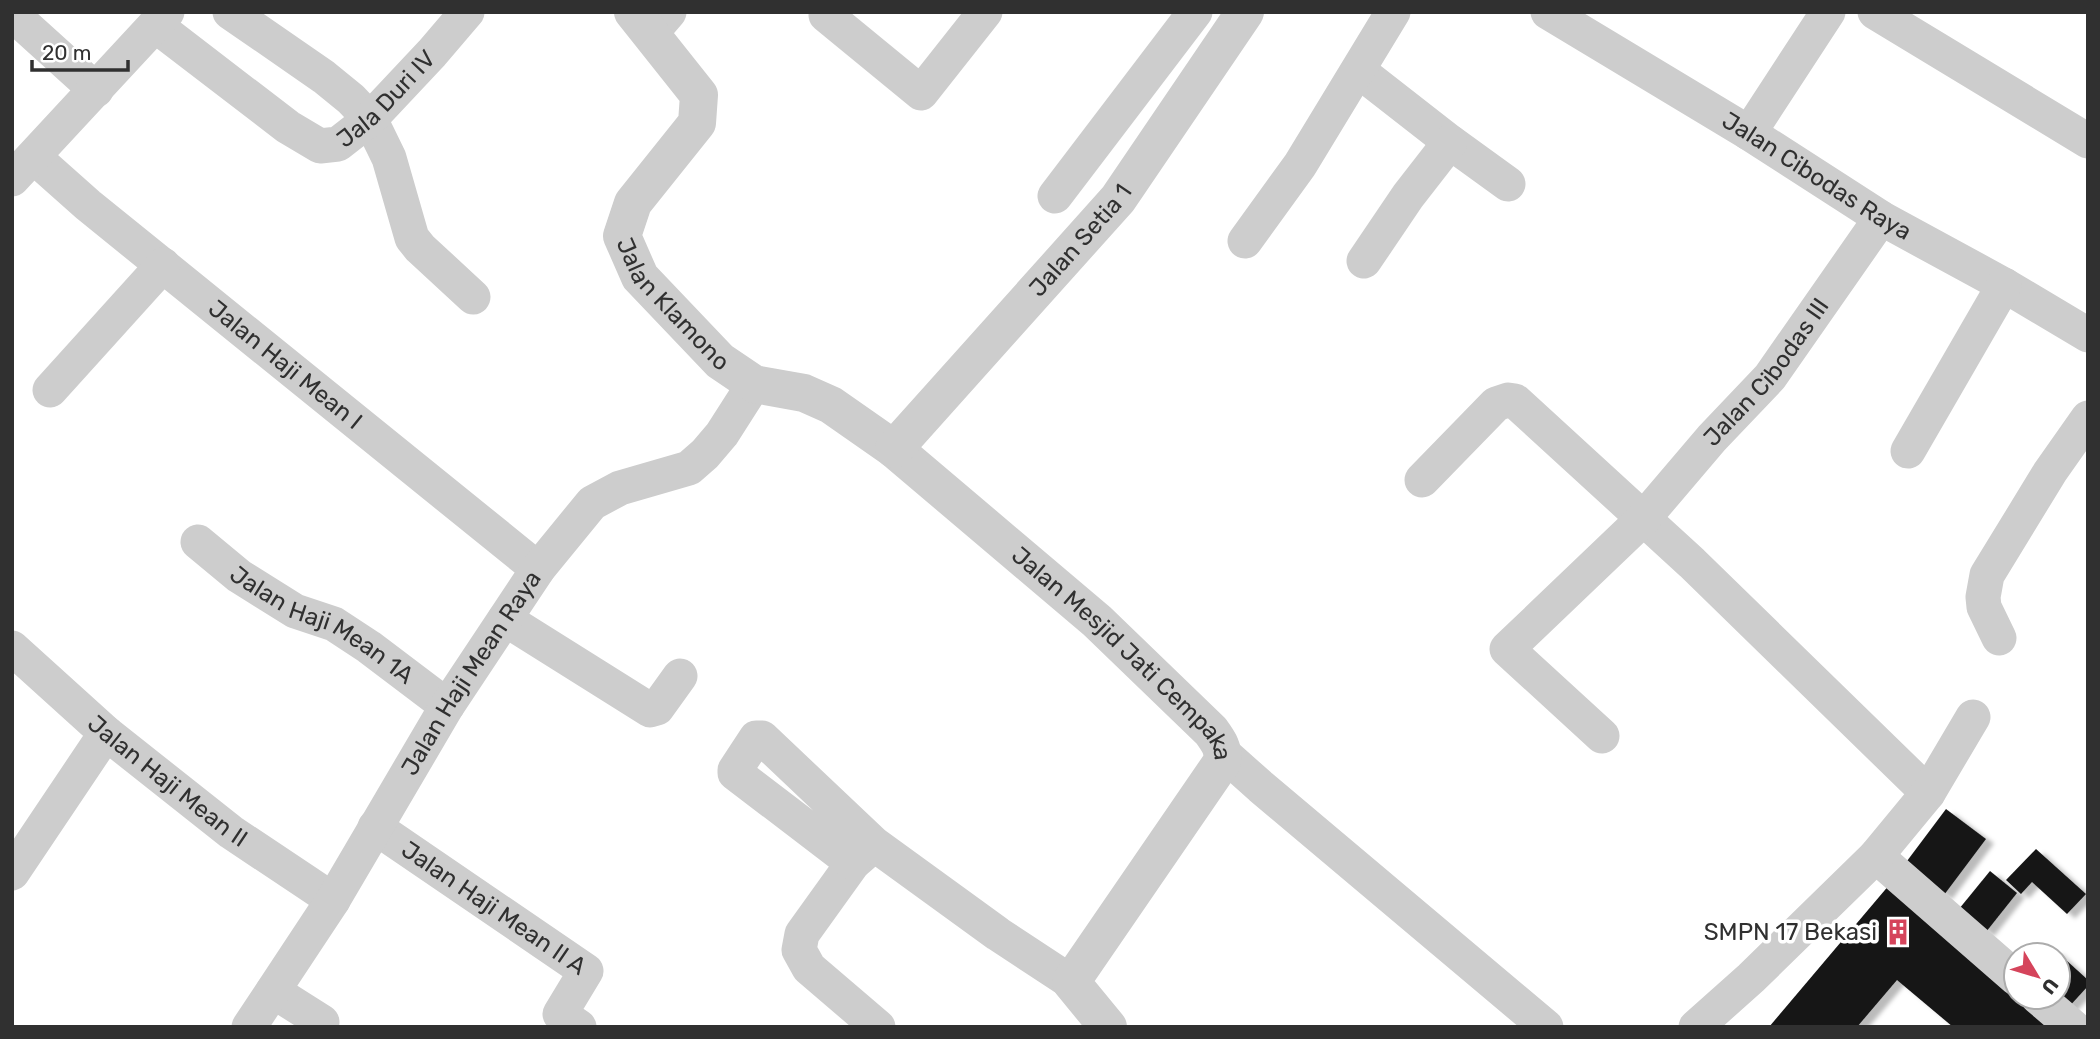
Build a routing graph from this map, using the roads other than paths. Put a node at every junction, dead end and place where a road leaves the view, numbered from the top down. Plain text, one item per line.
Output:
1 (230, 12) edge
2 (467, 12) edge
3 (828, 12) edge
4 (985, 12) edge
5 (1195, 12) edge
6 (1245, 12) edge
7 (1393, 12) edge
8 (1548, 12) edge
9 (1828, 12) edge
10 (1879, 13) edge
11 (12, 14) edge
12 (161, 19) edge
13 (651, 19) edge
14 (1359, 71) junction
15 (96, 90) junction
16 (370, 118) junction
17 (1749, 133) junction
18 (2088, 141) edge
19 (1450, 142) junction
20 (23, 168) edge
21 (1508, 184) dead end
22 (1055, 196) dead end
23 (1881, 218) junction
24 (1245, 241) dead end
25 (1364, 261) dead end
26 (163, 265) junction
27 (2004, 285) junction
28 (473, 297) dead end
29 (2088, 335) edge
30 (754, 384) junction
31 (50, 390) dead end
32 (2088, 418) edge
33 (894, 449) junction
34 (1908, 451) dead end
35 (1422, 480) dead end
36 (1643, 519) junction
37 (198, 542) dead end
38 (538, 569) junction
39 (505, 619) junction
40 (1999, 638) dead end
41 (12, 648) edge
42 (680, 676) dead end
43 (447, 706) junction
44 (1973, 717) dead end
45 (106, 733) junction
46 (1602, 736) dead end
47 (1224, 754) junction
48 (1928, 793) junction
49 (375, 827) junction
50 (1876, 856) junction
51 (12, 873) edge
52 (333, 900) junction
53 (2002, 966) edge
54 (1071, 982) junction
55 (273, 991) junction
56 (2054, 1011) edge
57 (322, 1022) dead end
58 (249, 1027) edge
59 (579, 1027) edge
60 (878, 1027) edge
61 (1108, 1027) edge
62 (1546, 1027) edge
63 (1696, 1027) edge
64 (2073, 1027) edge

1 - 16 street
2 - 16 street, Jala Duri IV
3 - 4 street
5 - 22 street
6 - 33 street, Jalan Setia 1
7 - 14 street
8 - 17 street, Jalan Cibodas Raya
9 - 17 street
10 - 18 street
11 - 15 street
12 - 15 street
12 - 16 street, Jala Duri IV
13 - 30 street, Jalan Klamono
14 - 19 street
14 - 24 street
15 - 20 street
16 - 28 street
17 - 23 street, Jalan Cibodas Raya
19 - 21 street
19 - 25 street
20 - 26 street, Jalan Haji Mean I
23 - 27 street, Jalan Cibodas Raya
23 - 36 street, Jalan Cibodas III
26 - 31 street
26 - 38 street, Jalan Haji Mean I
27 - 29 street, Jalan Cibodas Raya
27 - 34 street
30 - 33 street, Jalan Klamono
30 - 38 street, Jalan Haji Mean Raya
32 - 40 street
33 - 47 street, Jalan Mesjid Jati Cempaka
35 - 36 street
36 - 46 street, Jalan Cibodas III
36 - 48 street
37 - 43 street, Jalan Haji Mean 1A
38 - 39 street, Jalan Haji Mean Raya
39 - 42 street
39 - 43 street, Jalan Haji Mean Raya
41 - 45 street, Jalan Haji Mean II
43 - 49 street, Jalan Haji Mean Raya
44 - 48 street
45 - 51 street
45 - 52 street, Jalan Haji Mean II
47 - 54 street, Jalan Mesjid Jati Cempaka
47 - 62 street
48 - 50 street
49 - 52 street, Jalan Haji Mean Raya
49 - 59 street, Jalan Haji Mean II A
50 - 53 street
50 - 63 street
52 - 55 street, Jalan Haji Mean Raya
54 - 60 street
54 - 61 street
55 - 57 street
55 - 58 street, Jalan Haji Mean Raya
56 - 64 street

